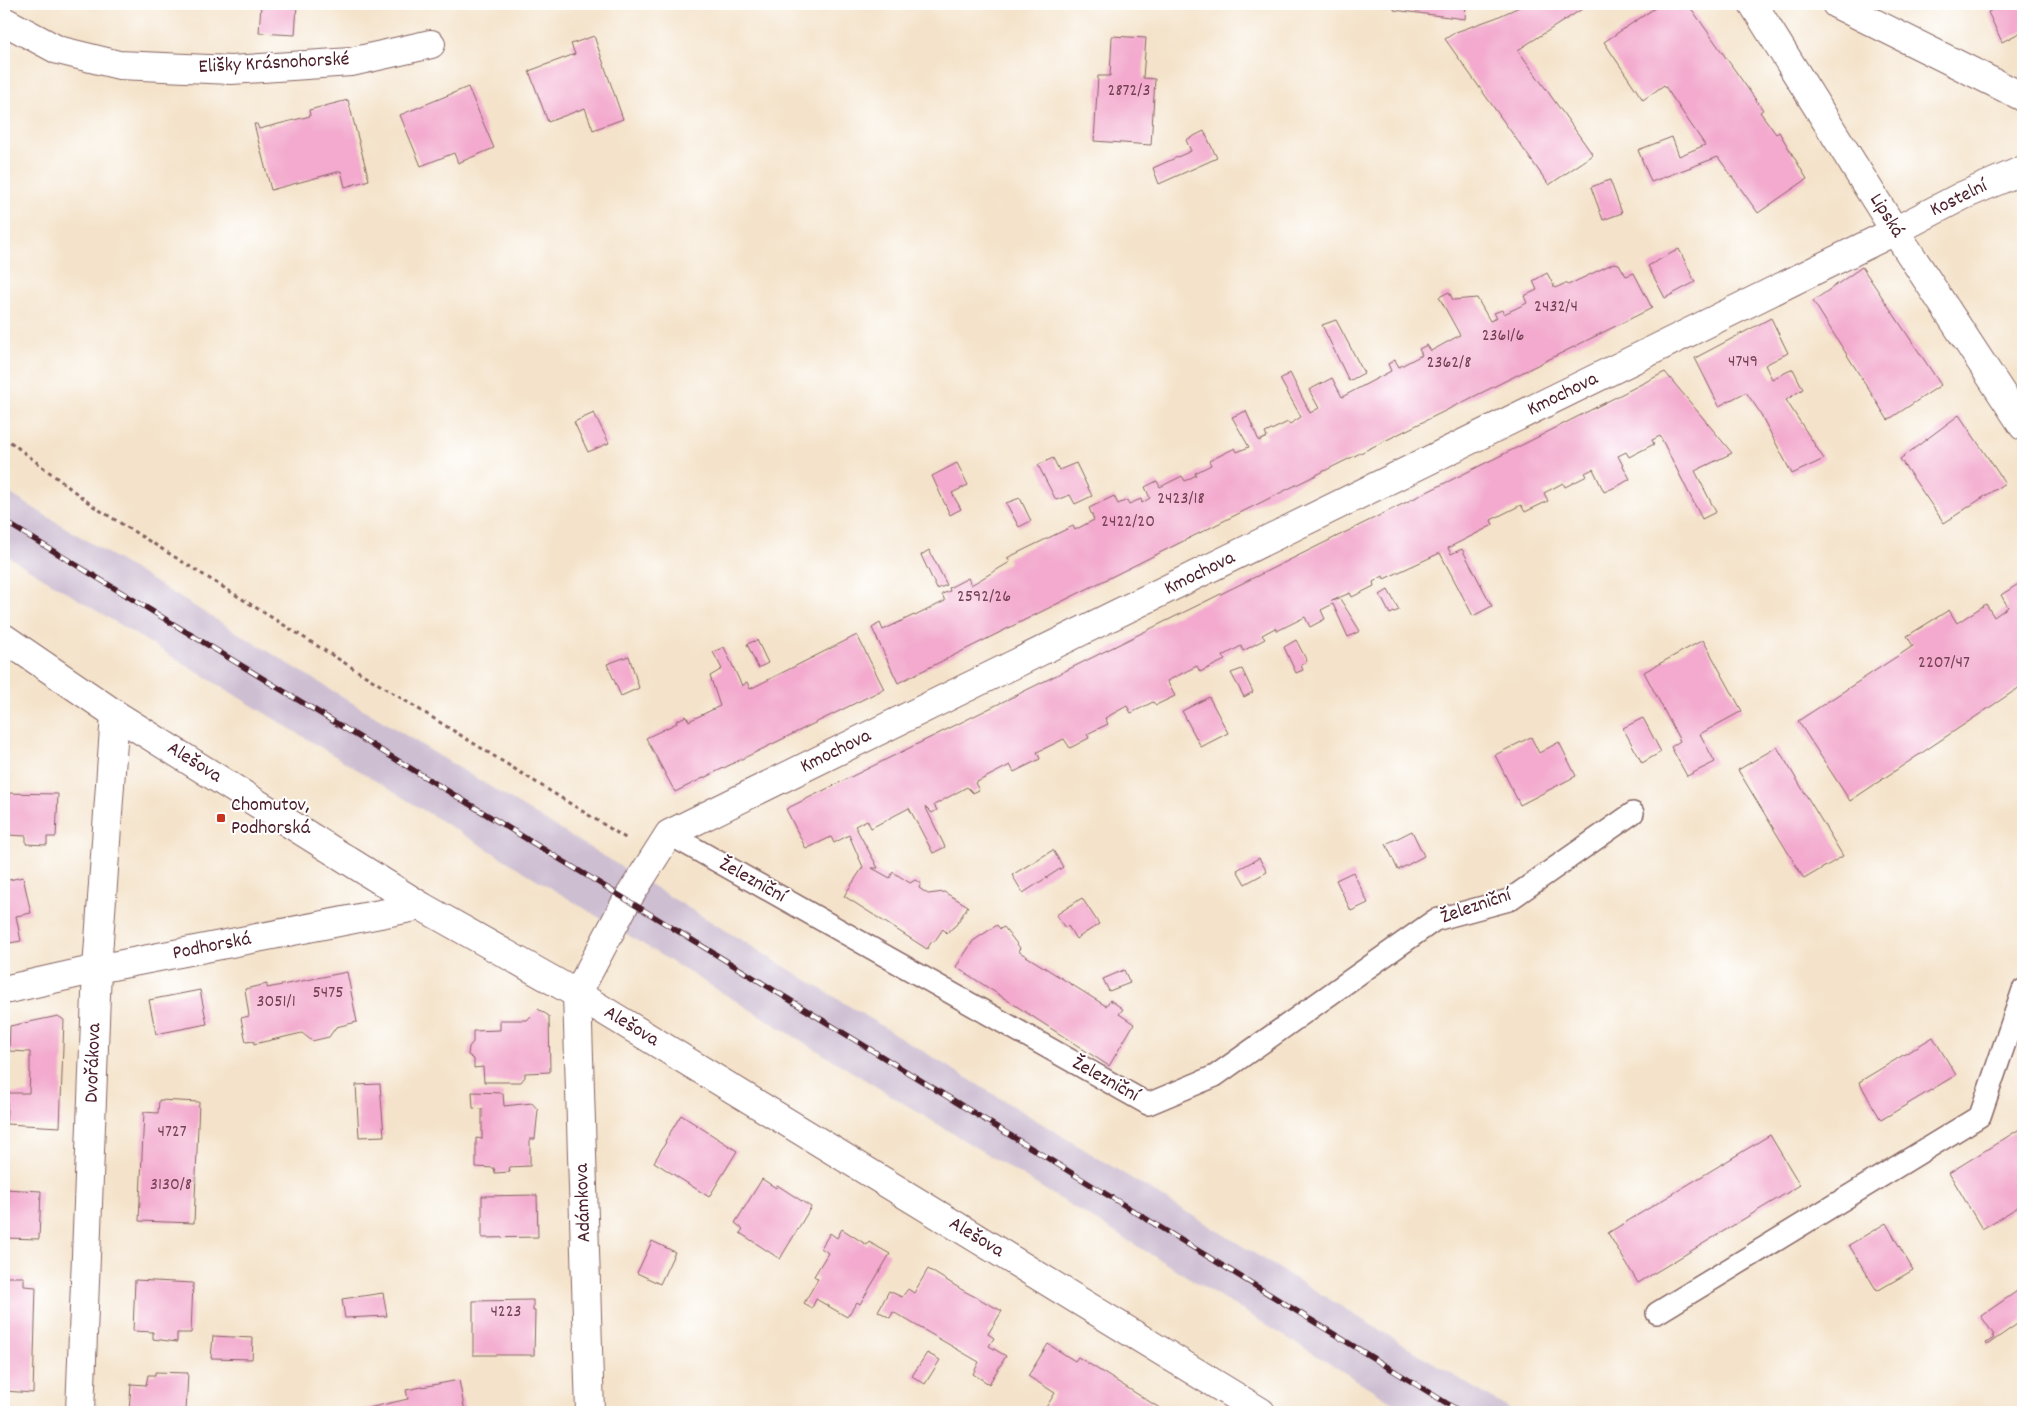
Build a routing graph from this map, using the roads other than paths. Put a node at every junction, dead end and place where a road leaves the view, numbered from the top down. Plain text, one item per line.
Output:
1 (1753, 4) edge
2 (1836, 4) edge
3 (1870, 11) edge
4 (4, 21) edge
5 (431, 44) dead end
6 (2023, 97) edge
7 (2023, 170) edge
8 (1896, 231) junction
9 (2023, 426) edge
10 (4, 638) edge
11 (115, 714) junction
12 (1633, 813) dead end
13 (662, 845) junction
14 (421, 906) junction
15 (98, 969) junction
16 (4, 990) edge
17 (2023, 990) edge
18 (577, 994) junction
19 (1657, 1313) dead end
20 (80, 1412) edge
21 (590, 1412) edge
22 (1261, 1412) edge

1 - 8 street, Lipská
2 - 3 street
3 - 6 street
4 - 5 street, Elišky Krásnohorské
7 - 8 street, Kostelní
8 - 9 street, Lipská
8 - 13 street, Kmochova
10 - 11 street, Alešova
11 - 14 street, Alešova
11 - 15 street, Dvořákova
12 - 13 lane, Železniční
13 - 18 street
14 - 15 street, Podhorská
14 - 18 street, Alešova
15 - 16 street, Podhorská
15 - 20 street, Dvořákova
17 - 19 lane
18 - 21 street, Adámkova
18 - 22 street, Alešova

